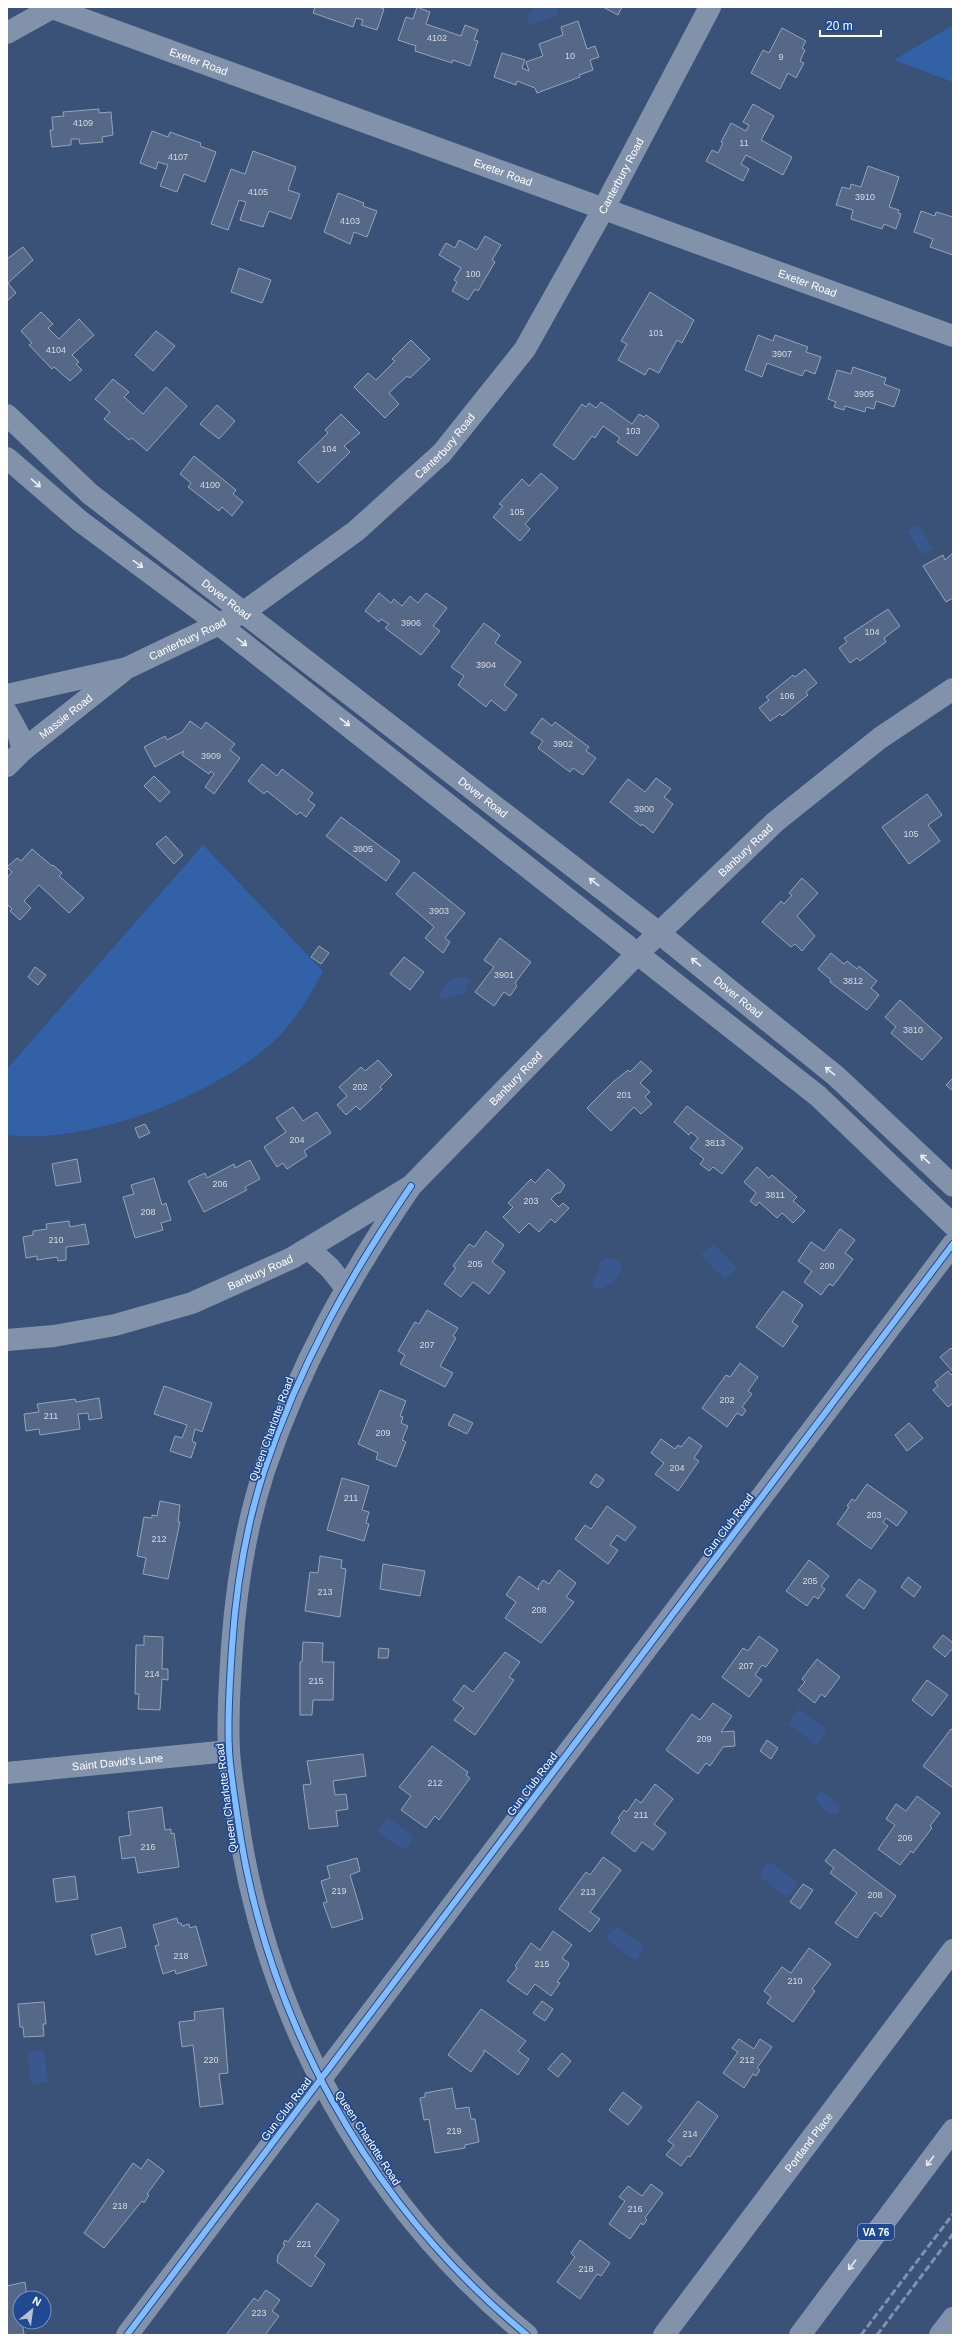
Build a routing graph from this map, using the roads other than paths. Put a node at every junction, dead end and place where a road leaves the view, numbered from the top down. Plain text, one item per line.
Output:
1 (52, 7) edge
2 (710, 7) edge
3 (7, 33) edge
4 (604, 208) junction
5 (953, 336) edge
6 (7, 415) edge
7 (7, 458) edge
8 (244, 612) junction
9 (220, 624) junction
10 (127, 668) junction
11 (953, 689) edge
12 (7, 695) edge
13 (7, 713) edge
14 (23, 750) junction
15 (7, 766) edge
16 (660, 933) junction
17 (638, 953) junction
18 (411, 1186) junction
19 (953, 1186) edge
20 (953, 1225) edge
21 (953, 1244) edge
22 (309, 1249) junction
23 (345, 1288) junction
24 (7, 1340) edge
25 (229, 1751) junction
26 (7, 1773) edge
27 (953, 1950) edge
28 (320, 2081) junction
29 (953, 2130) edge
30 (953, 2318) edge
31 (126, 2335) edge
32 (527, 2335) edge
33 (664, 2335) edge
34 (800, 2335) edge
35 (940, 2335) edge

1 - 3 street
1 - 4 street, Exeter Road
2 - 4 street, Canterbury Road
4 - 5 street, Exeter Road
4 - 8 street, Canterbury Road
6 - 8 street, Dover Road
7 -> 9 street
8 - 9 street, Canterbury Road
16 -> 8 street, Dover Road
9 - 10 street, Canterbury Road
9 -> 17 street
10 - 12 street, Canterbury Road
10 - 14 street, Massie Road
11 - 16 street, Banbury Road
13 - 14 street
14 - 15 street, Massie Road
16 - 17 street, Banbury Road
19 -> 16 street, Dover Road
17 - 18 street, Banbury Road
17 - 20 street
18 - 22 street, Banbury Road
18 - 23 street, Queen Charlotte Road
21 - 28 street, Gun Club Road
22 - 23 street
22 - 24 street, Banbury Road
23 - 25 street, Queen Charlotte Road
25 - 26 street, Saint David's Lane
25 - 28 street, Queen Charlotte Road
27 - 33 street, Portland Place
28 - 31 street, Gun Club Road
28 - 32 street, Queen Charlotte Road
29 -> 34 highway, VA 76
30 - 35 highway

